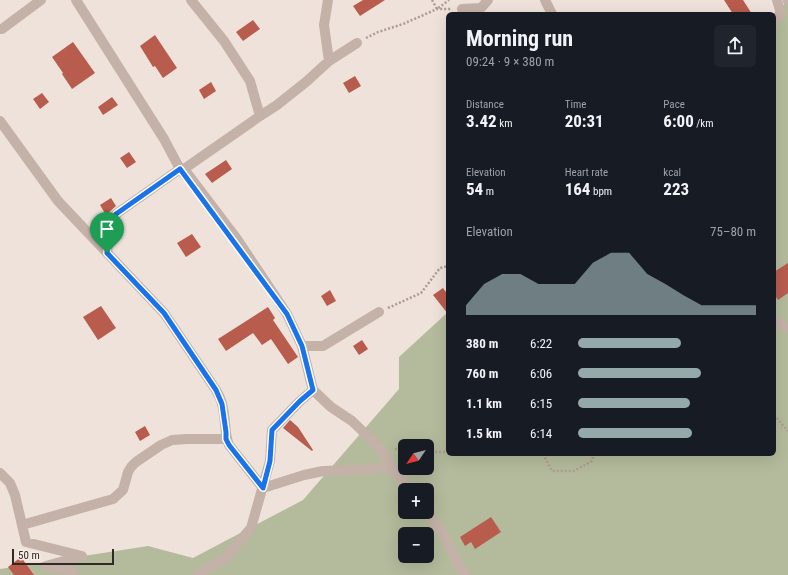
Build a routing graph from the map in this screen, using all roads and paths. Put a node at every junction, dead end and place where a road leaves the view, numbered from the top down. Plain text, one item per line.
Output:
1 (40, 0) edge
2 (76, 0) edge
3 (191, 0) edge
4 (328, 0) edge
5 (432, 0) edge
6 (449, 0) edge
7 (488, 0) edge
8 (545, 0) edge
9 (777, 0) edge
10 (437, 9) junction
11 (462, 9) joint
12 (551, 12) edge
13 (776, 18) edge
14 (0, 29) edge
15 (357, 43) joint
16 (329, 61) junction
17 (260, 116) junction
18 (0, 121) edge
19 (180, 169) junction
20 (107, 253) junction
21 (446, 266) edge
22 (379, 312) joint
23 (287, 314) junction
24 (776, 321) edge
25 (788, 328) edge
26 (302, 346) junction
27 (313, 390) junction
28 (776, 417) edge
29 (788, 431) edge
30 (226, 439) junction
31 (434, 452) edge
32 (446, 452) edge
33 (544, 456) edge
34 (593, 456) edge
35 (0, 473) edge
36 (397, 473) junction
37 (405, 483) edge
38 (263, 488) junction
39 (431, 519) edge
40 (22, 525) junction
41 (74, 572) dead end
42 (198, 575) edge
43 (466, 575) edge

1 - 14 street
2 - 19 street
3 - 17 street
4 - 16 street
5 - 10 path
6 - 10 path
7 - 11 street
8 - 12 street
9 - 13 street
10 - 11 path
10 - 15 path
15 - 16 street
16 - 17 street
17 - 23 street
18 - 20 street
19 - 20 street
19 - 23 street
20 - 30 street
21 - 22 path
22 - 26 street
23 - 26 street
24 - 25 street
26 - 27 street
27 - 36 street
27 - 38 street
28 - 29 path
30 - 38 street
30 - 40 street
31 - 32 path
33 - 34 path
35 - 40 street
36 - 37 street
36 - 38 street
38 - 42 street
39 - 43 street
40 - 41 street

